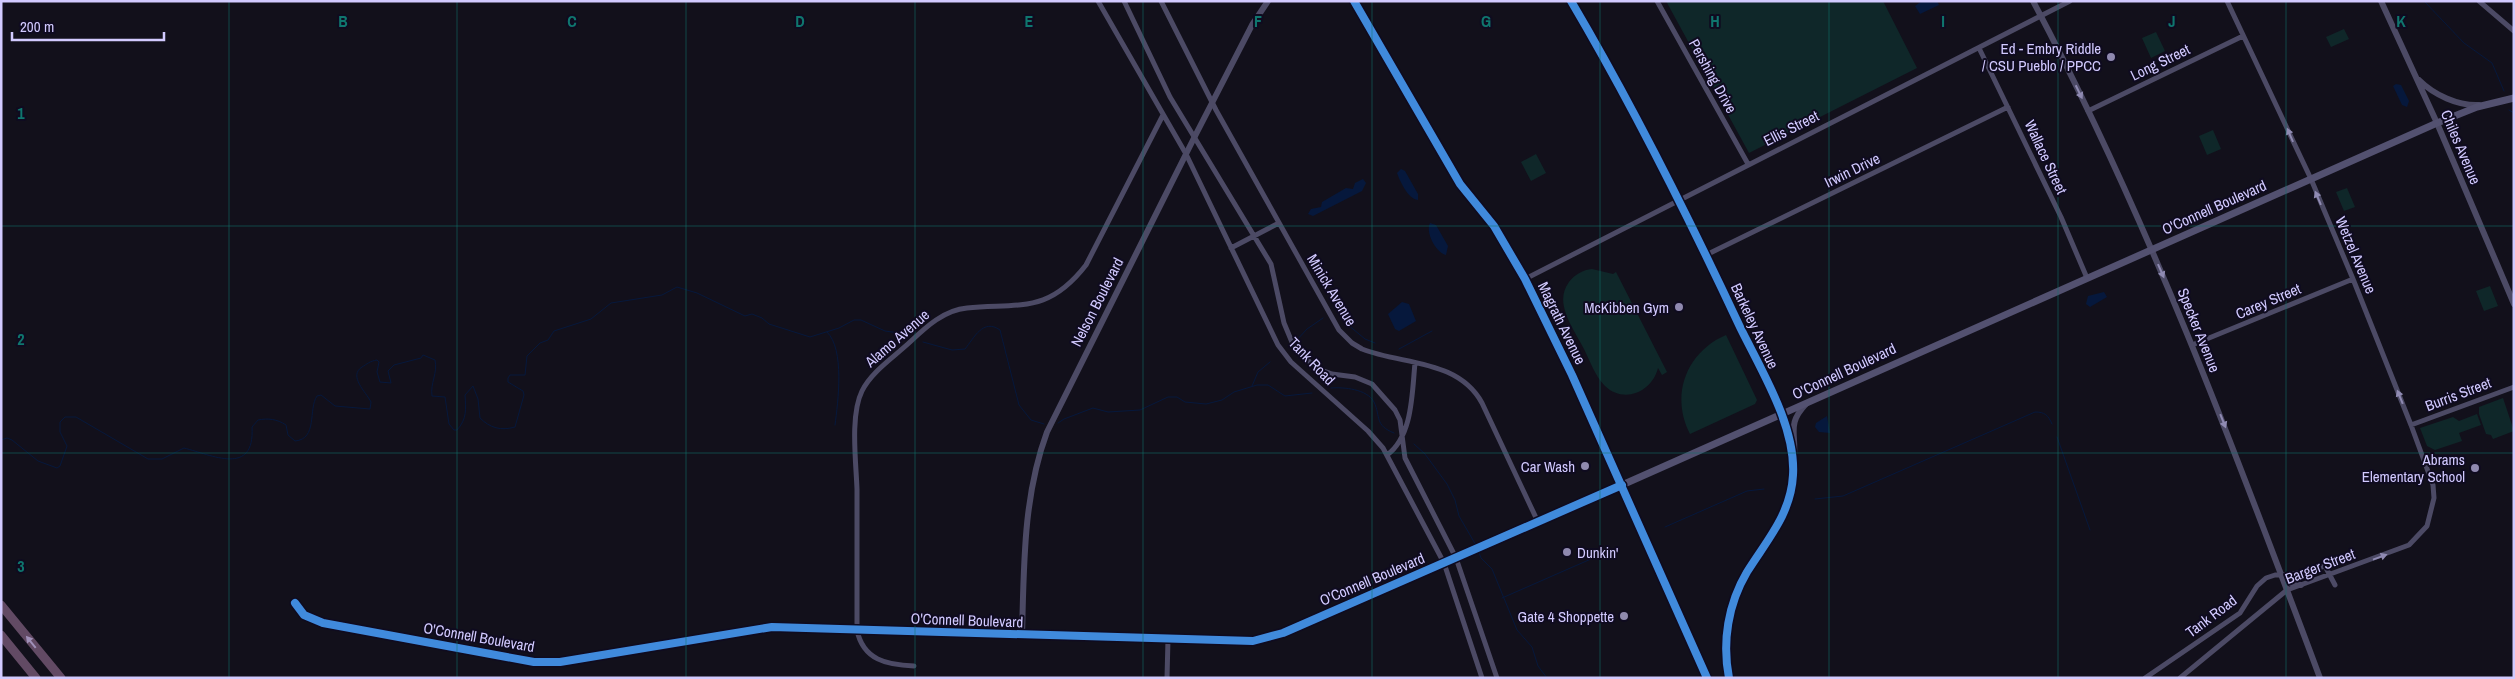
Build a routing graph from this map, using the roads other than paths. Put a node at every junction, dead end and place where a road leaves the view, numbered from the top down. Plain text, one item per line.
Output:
1 (1098, 1) edge
2 (1124, 1) edge
3 (1161, 1) edge
4 (1268, 1) edge
5 (1354, 1) edge
6 (1571, 1) edge
7 (1657, 1) edge
8 (2033, 1) edge
9 (2070, 1) edge
10 (2227, 1) edge
11 (2381, 1) edge
12 (2479, 1) edge
13 (2041, 16) junction
14 (2514, 31) edge
15 (2243, 36) junction
16 (1979, 48) junction
17 (2416, 76) junction
18 (2514, 98) edge
19 (1212, 103) junction
20 (2486, 104) junction
21 (2008, 107) junction
22 (2088, 111) junction
23 (1163, 115) junction
24 (2437, 123) junction
25 (1194, 138) junction
26 (1186, 154) junction
27 (1748, 164) junction
28 (2311, 179) junction
29 (1679, 200) junction
30 (1279, 223) junction
31 (1254, 236) junction
32 (1231, 248) junction
33 (2152, 250) junction
34 (1706, 256) junction
35 (2088, 278) junction
36 (1525, 279) junction
37 (2353, 279) junction
38 (2514, 304) edge
39 (2192, 345) junction
40 (1415, 362) junction
41 (2514, 387) edge
42 (1806, 404) junction
43 (1781, 415) junction
44 (2411, 425) junction
45 (1401, 438) junction
46 (1387, 455) junction
47 (1794, 462) junction
48 (1622, 486) junction
49 (1538, 522) junction
50 (2427, 526) joint
51 (1456, 558) junction
52 (1444, 563) junction
53 (2331, 574) junction
54 (2282, 576) junction
55 (2301, 585) junction
56 (2335, 585) dead end
57 (2287, 590) junction
58 (295, 603) dead end
59 (1, 605) edge
60 (857, 630) junction
61 (1, 635) edge
62 (1022, 635) junction
63 (1168, 639) junction
64 (914, 666) dead end
65 (36, 678) edge
66 (61, 678) edge
67 (1167, 678) edge
68 (1482, 678) edge
69 (1498, 678) edge
70 (1707, 678) edge
71 (1729, 678) edge
72 (2145, 678) edge
73 (2180, 678) edge
74 (2320, 678) edge

1 - 23 street, Tank Road
2 - 25 street
3 - 19 street, Minick Avenue
4 - 19 street, Nelson Boulevard
5 - 36 main road, Magrath Avenue
6 - 29 main road, Barkeley Avenue
7 - 27 street, Pershing Drive
8 - 13 street, Specker Avenue
9 - 13 street, Ellis Street
10 - 15 street, Wetzel Avenue
11 - 17 street, Chiles Avenue
12 - 14 street
13 - 16 street, Ellis Street
13 -> 22 street, Specker Avenue
15 - 22 street, Long Street
28 -> 15 street, Wetzel Avenue
16 - 21 street, Wallace Street
16 - 27 street, Ellis Street
17 - 20 street
17 - 24 street, Chiles Avenue
18 - 20 main road, O'Connell Boulevard
19 - 25 street, Nelson Boulevard
19 - 30 street, Minick Avenue
20 - 24 main road, O'Connell Boulevard
21 - 34 street, Irwin Drive
21 - 35 street, Wallace Street
22 - 33 street, Specker Avenue
23 - 26 street, Tank Road
23 - 60 street, Alamo Avenue
24 - 28 main road, O'Connell Boulevard
24 - 38 street, Chiles Avenue
25 - 26 street, Nelson Boulevard
25 - 31 street
26 - 32 street, Tank Road
26 - 62 street, Nelson Boulevard
27 - 29 street, Ellis Street
28 - 33 main road, O'Connell Boulevard
37 -> 28 street, Wetzel Avenue
29 - 34 main road, Barkeley Avenue
29 - 36 street, Ellis Street
30 - 31 street
30 - 40 street, Minick Avenue
31 - 32 street
31 - 45 street
32 - 46 street, Tank Road
33 - 35 main road, O'Connell Boulevard
33 -> 39 street, Specker Avenue
34 - 43 main road, Barkeley Avenue
35 - 42 main road, O'Connell Boulevard
36 - 48 main road, Magrath Avenue
37 - 39 street, Carey Street
44 -> 37 street, Wetzel Avenue
39 -> 54 street, Specker Avenue
40 - 45 street
40 - 49 street, Minick Avenue
41 - 44 street, Burris Street
42 - 43 main road, O'Connell Boulevard
42 - 47 street
43 - 47 main road, Barkeley Avenue
43 - 48 main road, O'Connell Boulevard
44 - 50 street, Wetzel Avenue
45 - 46 street
45 - 51 street
46 - 52 street, Tank Road
47 - 71 main road, Barkeley Avenue
48 - 49 street, O'Connell Boulevard
48 - 70 main road, Magrath Avenue
49 - 51 street, O'Connell Boulevard
53 -> 50 street, Barger Street
51 - 52 street, O'Connell Boulevard
51 - 69 street
52 - 63 street, O'Connell Boulevard
52 - 68 street, Tank Road
53 - 54 street, Tank Road
53 - 55 street, Barger Street
53 - 56 street
54 - 55 street
54 - 57 street, Specker Avenue
54 - 72 street, Tank Road
55 - 57 street, Barger Street
57 - 73 street, Barger Street
57 - 74 street, Specker Avenue
58 - 60 street, O'Connell Boulevard
66 -> 59 highway
60 - 62 street, O'Connell Boulevard
60 - 64 street, Alamo Avenue
61 - 65 highway
62 - 63 street, O'Connell Boulevard
63 - 67 street

